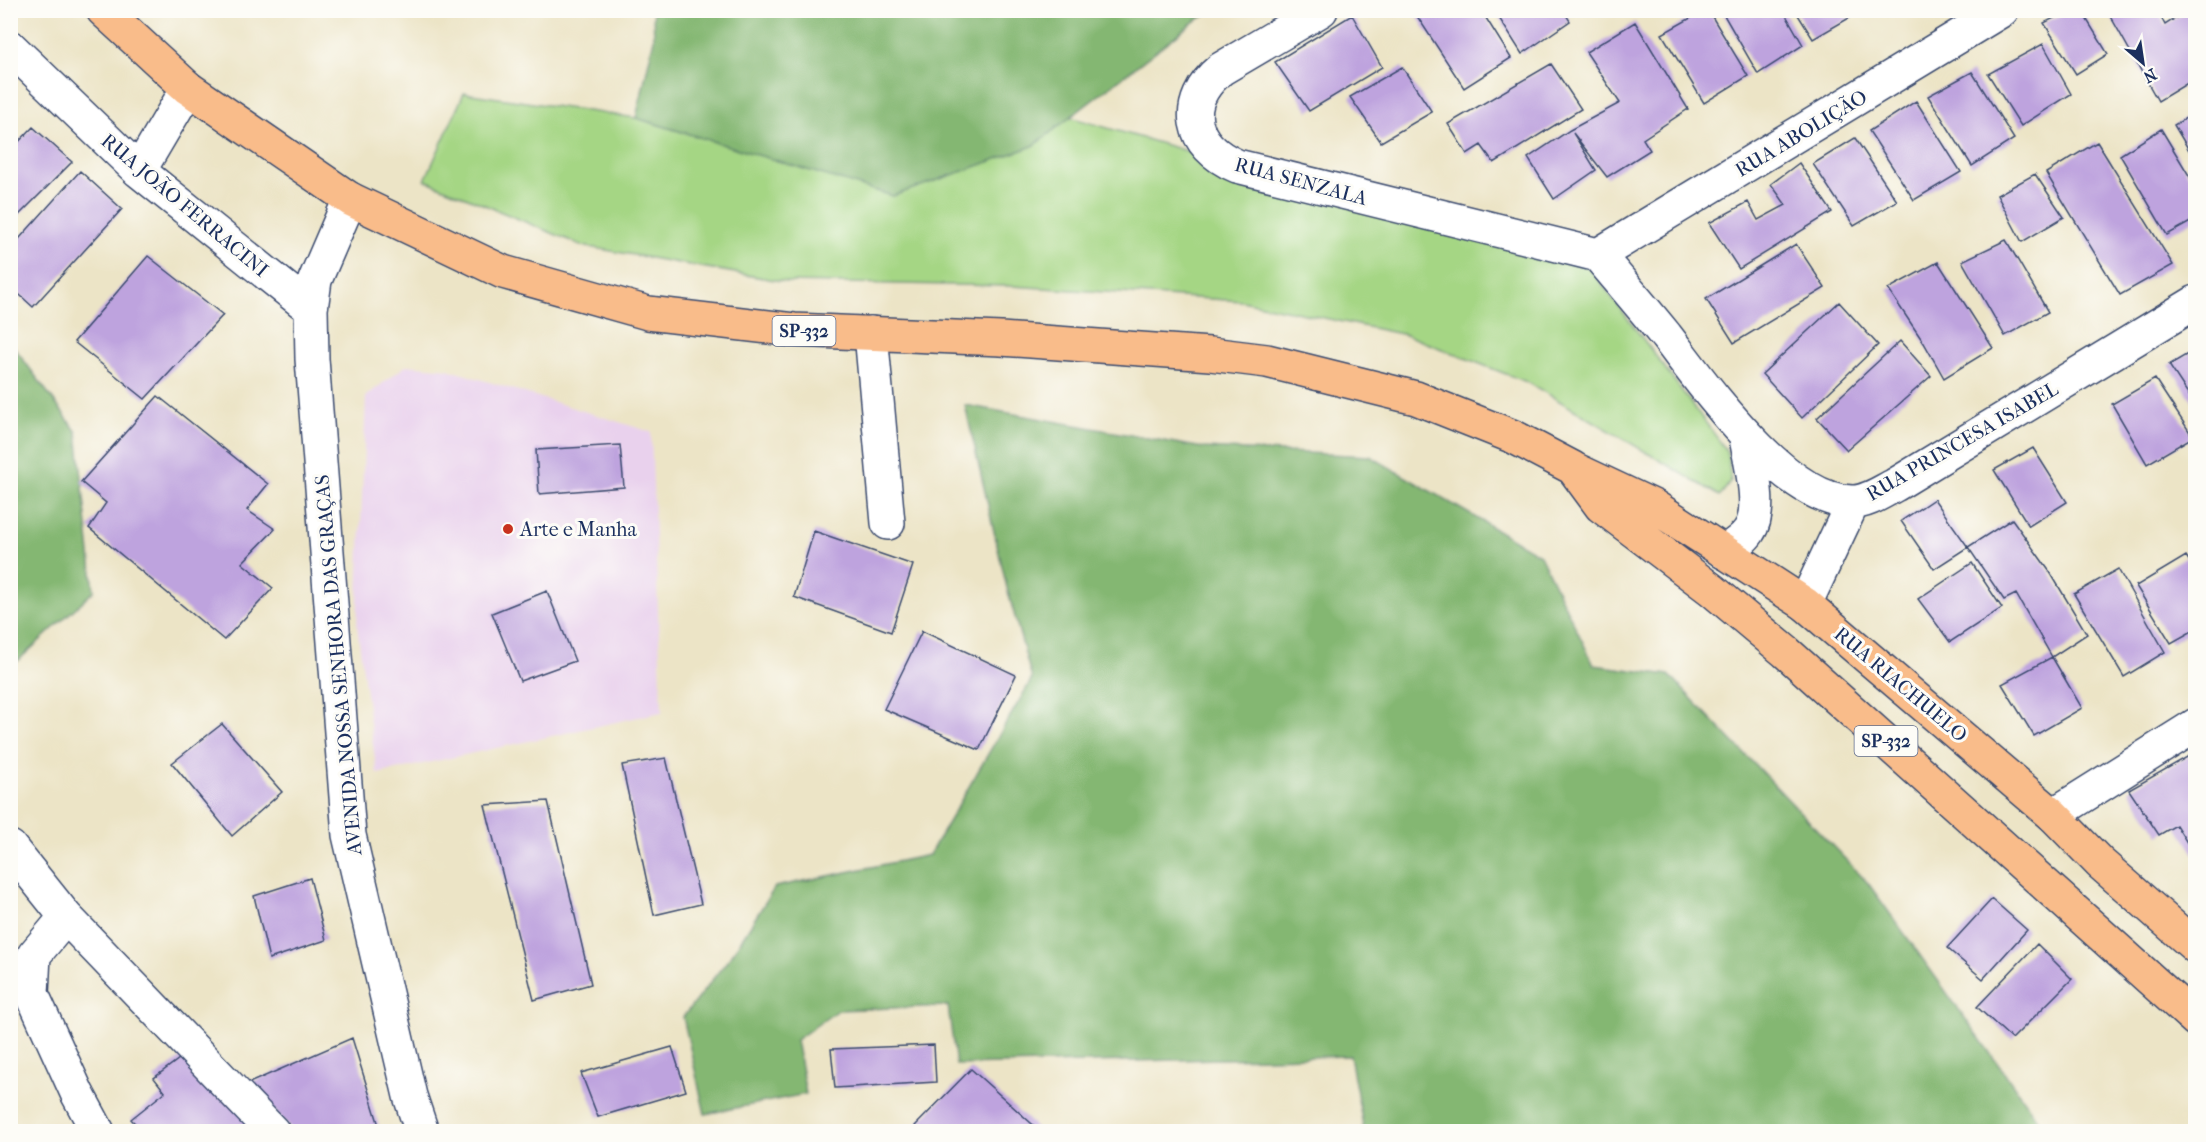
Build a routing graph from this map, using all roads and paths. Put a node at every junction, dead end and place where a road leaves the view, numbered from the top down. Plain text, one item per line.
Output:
1 (103, 10) edge
2 (1321, 10) edge
3 (2002, 10) edge
4 (10, 47) edge
5 (188, 88) junction
6 (139, 171) junction
7 (350, 199) junction
8 (1599, 255) junction
9 (2196, 302) edge
10 (311, 309) junction
11 (871, 333) junction
12 (1746, 438) junction
13 (1573, 468) junction
14 (1853, 502) junction
15 (888, 523) dead end
16 (1724, 552) junction
17 (1805, 604) junction
18 (2196, 725) edge
19 (2053, 815) junction
20 (10, 847) edge
21 (66, 917) junction
22 (2196, 947) edge
23 (2196, 1020) edge
24 (98, 1131) edge
25 (273, 1131) edge
26 (422, 1131) edge

1 - 5 main road, SP-332
2 - 8 street, RUA SENZALA
3 - 8 street, RUA ABOLIÇÃO
4 - 6 street, RUA JOÃO FERRACINI
5 - 6 street
5 - 7 main road, SP-332
6 - 10 street, RUA JOÃO FERRACINI
7 - 10 street, AVENIDA NOSSA SENHORA DAS GRAÇAS
7 - 11 main road, SP-332
8 - 12 street, RUA PRINCESA ISABEL
9 - 14 street, RUA PRINCESA ISABEL
10 - 26 street, AVENIDA NOSSA SENHORA DAS GRAÇAS
11 - 13 main road, SP-332
11 - 15 street
12 - 14 street, RUA PRINCESA ISABEL
12 - 16 street
13 - 16 main road, RUA RIACHUELO / SP-332
13 - 23 main road, SP-332
14 - 17 street
16 - 17 main road, RUA RIACHUELO / SP-332
17 - 19 main road, RUA RIACHUELO / SP-332
18 - 19 street
19 - 22 main road, RUA RIACHUELO / SP-332
20 - 21 street
21 - 24 street
21 - 25 street

